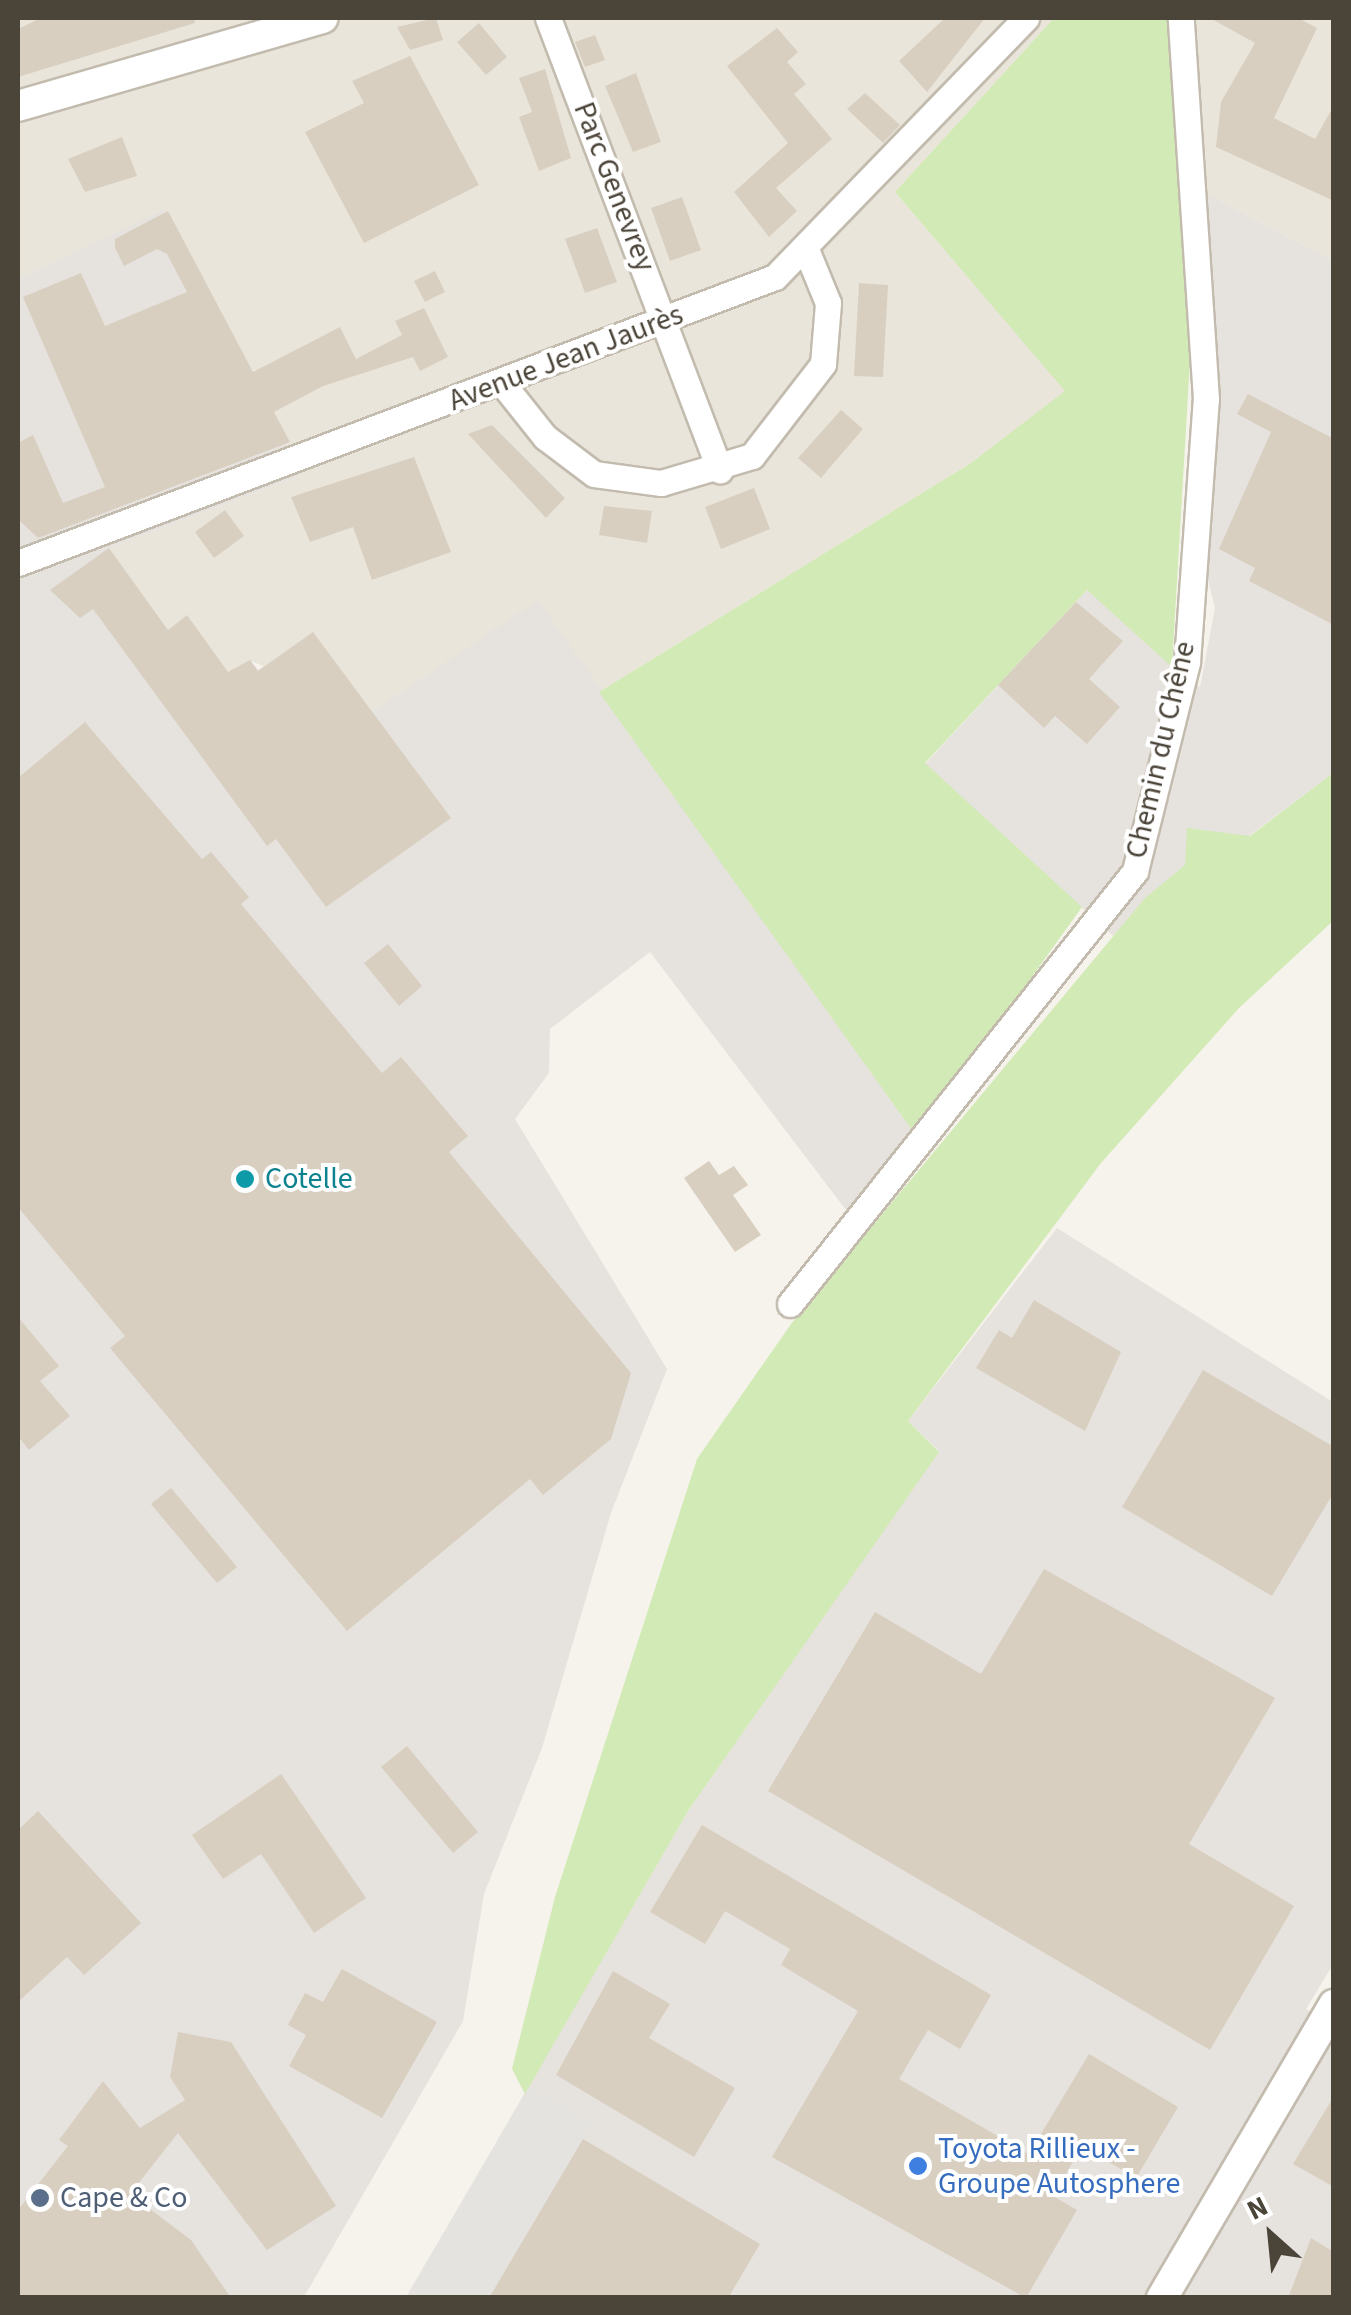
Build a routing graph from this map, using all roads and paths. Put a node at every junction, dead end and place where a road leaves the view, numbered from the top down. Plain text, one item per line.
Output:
1 (323, 18) edge
2 (548, 18) edge
3 (1026, 18) edge
4 (1181, 18) edge
5 (18, 106) edge
6 (804, 247) junction
7 (665, 320) junction
8 (502, 383) junction
9 (720, 470) junction
10 (18, 563) edge
11 (790, 1304) dead end
12 (1334, 2005) edge
13 (1162, 2298) edge

1 - 5 street
2 - 7 street, Parc Genevrey
3 - 6 street, Avenue Jean Jaurès
4 - 11 street, Chemin du Chêne
6 - 7 street, Avenue Jean Jaurès
6 - 9 street
7 - 8 street, Avenue Jean Jaurès
7 - 9 street, Parc Genevrey
8 - 9 street
8 - 10 street, Avenue Jean Jaurès
12 - 13 street

